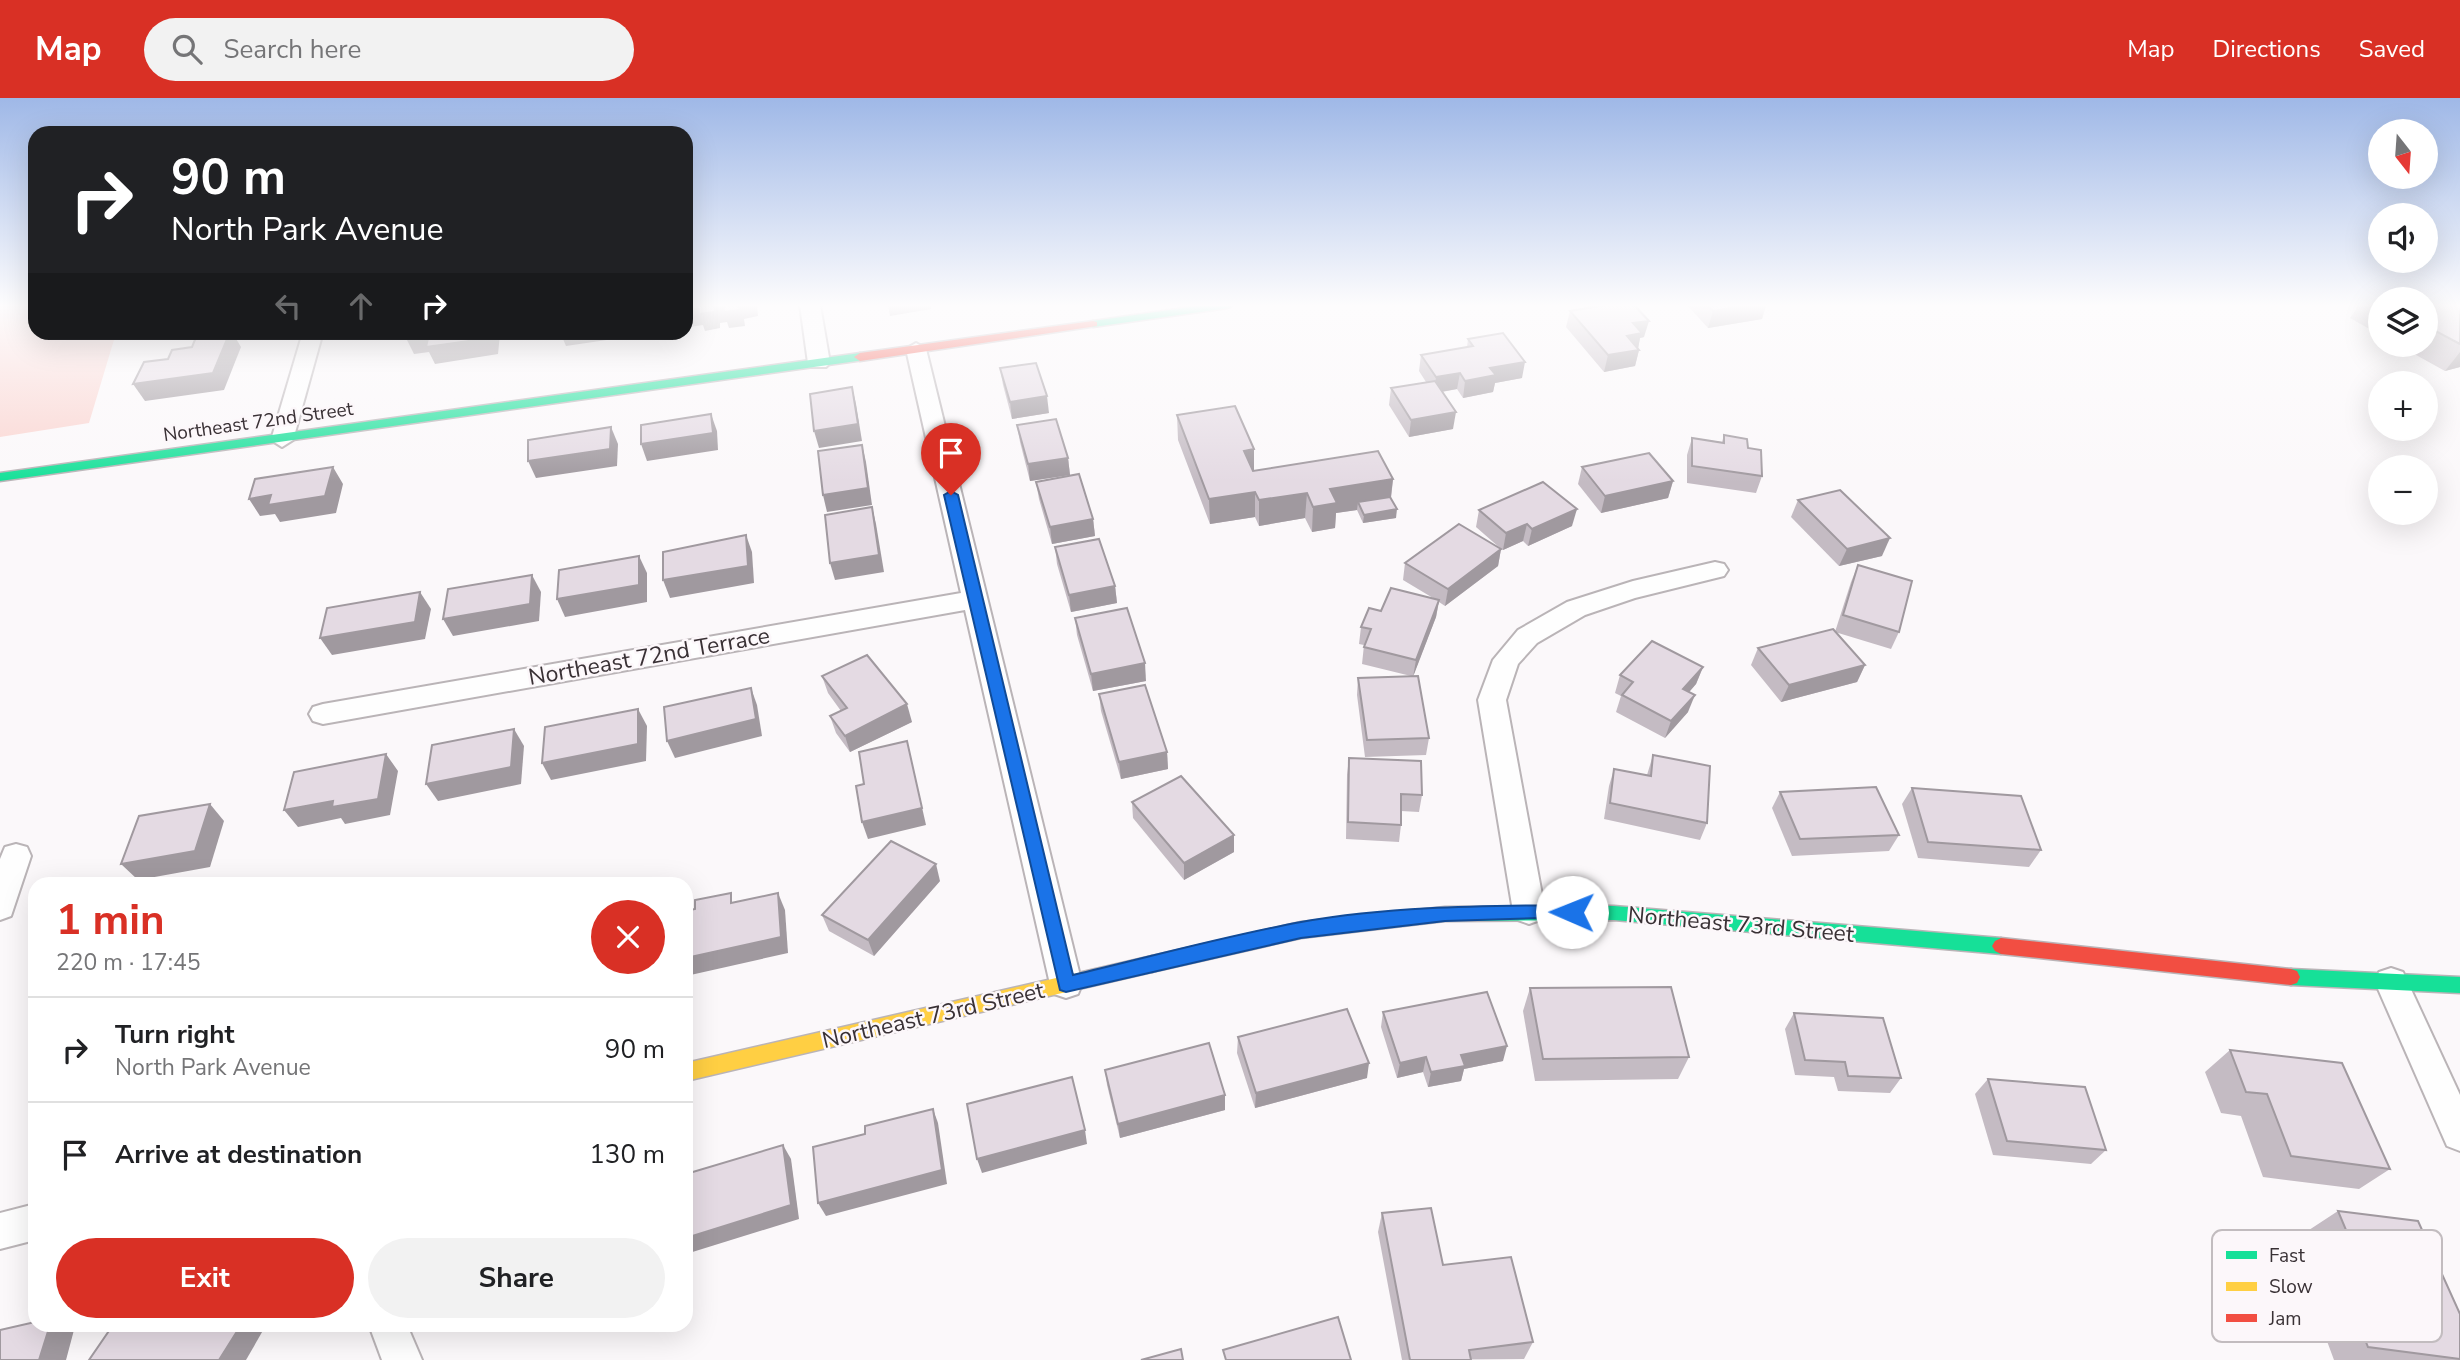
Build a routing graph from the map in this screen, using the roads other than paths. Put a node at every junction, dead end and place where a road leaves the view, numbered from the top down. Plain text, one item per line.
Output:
1 (304, 364) edge
2 (813, 364) edge
3 (920, 364) edge
4 (282, 440) junction
5 (0, 477) edge
6 (1715, 570) dead end
7 (975, 599) junction
8 (323, 714) dead end
9 (16, 856) dead end
10 (0, 907) edge
11 (1529, 911) junction
12 (2391, 982) junction
13 (1066, 984) junction
14 (2460, 985) edge
15 (693, 1070) edge
16 (2460, 1134) edge
17 (28, 1224) edge
18 (0, 1230) edge
19 (391, 1332) edge
20 (402, 1360) edge

1 - 4 street
2 - 4 main road, Northeast 72nd Street
3 - 7 street
4 - 5 main road, Northeast 72nd Street
6 - 11 street
7 - 8 street, Northeast 72nd Terrace
7 - 13 street
9 - 10 street
11 - 12 main road, Northeast 73rd Street
11 - 13 main road, Northeast 73rd Street
12 - 14 main road
12 - 16 street
13 - 15 main road, Northeast 73rd Street
17 - 18 street
19 - 20 street

